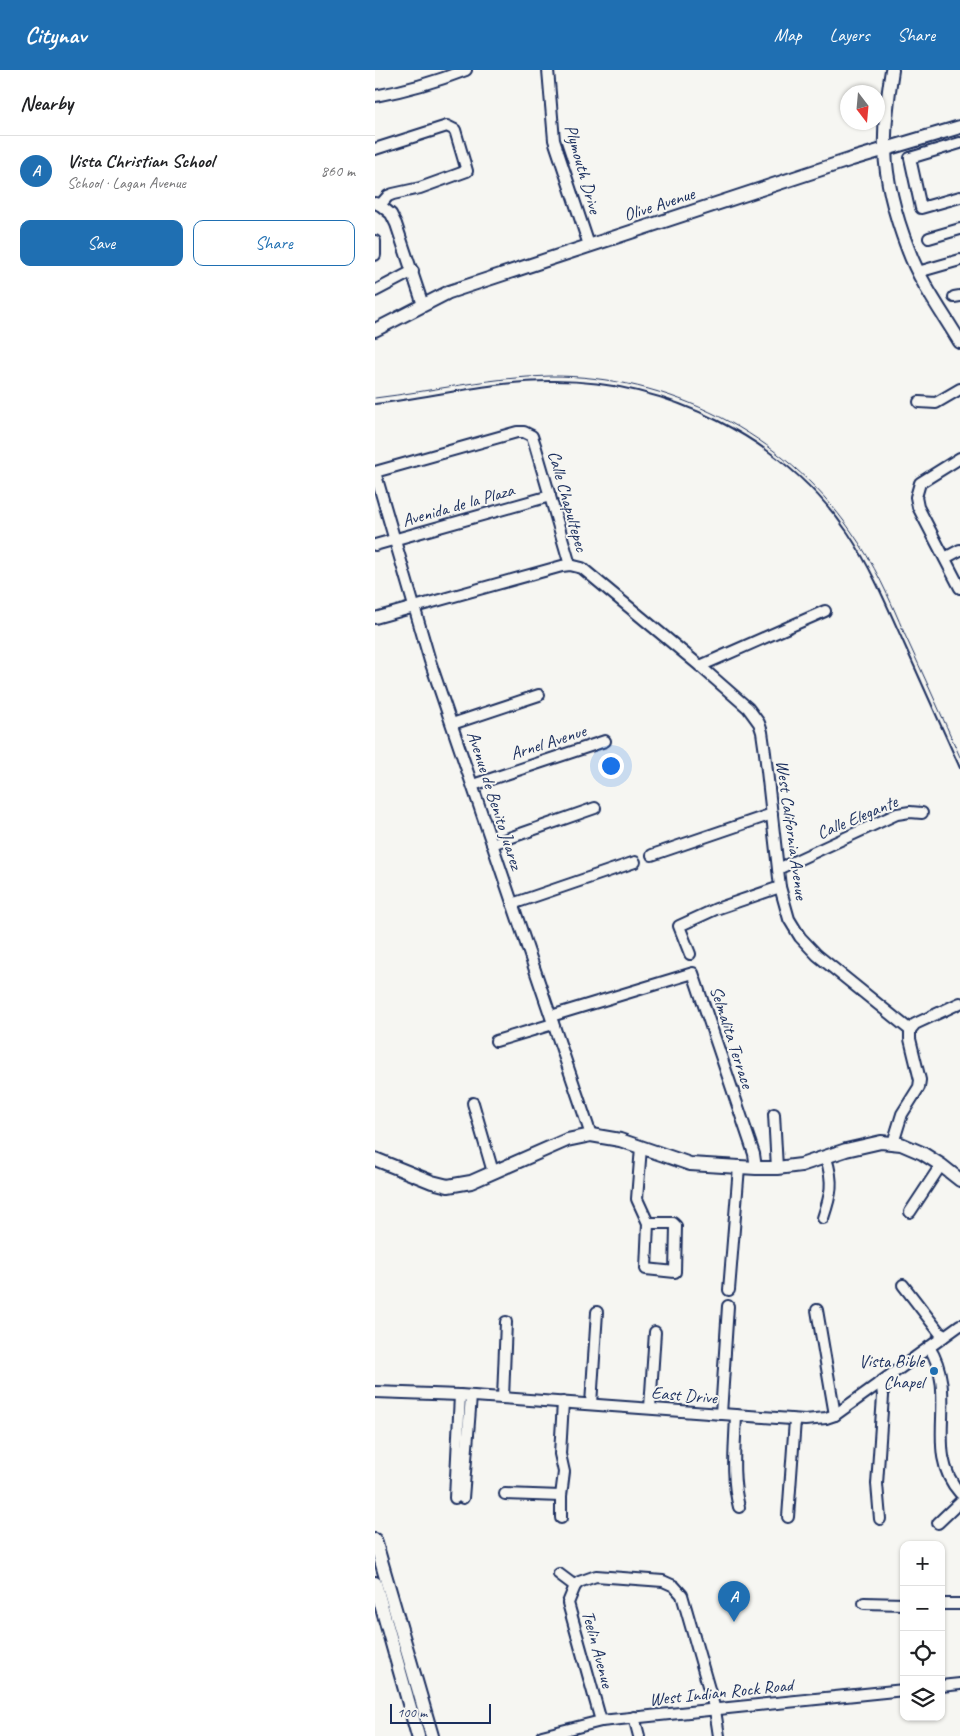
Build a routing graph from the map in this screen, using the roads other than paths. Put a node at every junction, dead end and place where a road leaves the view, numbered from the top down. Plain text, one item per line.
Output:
1 (466, 70) edge
2 (548, 70) edge
3 (892, 70) edge
4 (375, 96) edge
5 (960, 127) edge
6 (960, 143) edge
7 (375, 149) edge
8 (885, 150) junction
9 (960, 197) edge
10 (377, 204) edge
11 (960, 229) edge
12 (929, 238) dead end
13 (375, 241) edge
14 (589, 245) junction
15 (375, 254) edge
16 (960, 260) edge
17 (413, 271) junction
18 (918, 272) junction
19 (375, 291) edge
20 (423, 305) junction
21 (375, 330) edge
22 (960, 342) edge
23 (960, 389) edge
24 (919, 402) dead end
25 (960, 458) edge
26 (375, 472) edge
27 (550, 496) junction
28 (395, 540) junction
29 (375, 545) edge
30 (960, 550) edge
31 (945, 558) junction
32 (570, 565) junction
33 (960, 588) edge
34 (413, 608) junction
35 (825, 611) dead end
36 (375, 618) edge
37 (700, 666) junction
38 (539, 695) dead end
39 (453, 724) junction
40 (605, 741) dead end
41 (473, 785) junction
42 (595, 808) dead end
43 (922, 813) dead end
44 (772, 814) junction
45 (492, 844) junction
46 (652, 855) dead end
47 (635, 862) dead end
48 (778, 869) junction
49 (780, 887) junction
50 (512, 904) junction
51 (690, 954) dead end
52 (960, 1002) edge
53 (552, 1020) junction
54 (910, 1030) junction
55 (496, 1041) dead end
56 (473, 1103) dead end
57 (774, 1114) dead end
58 (591, 1135) junction
59 (893, 1143) junction
60 (641, 1147) junction
61 (825, 1158) junction
62 (375, 1159) edge
63 (941, 1165) junction
64 (739, 1167) junction
65 (756, 1168) junction
66 (777, 1168) junction
67 (493, 1172) junction
68 (960, 1180) edge
69 (910, 1212) dead end
70 (823, 1218) dead end
71 (648, 1223) junction
72 (903, 1286) dead end
73 (729, 1290) dead end
74 (728, 1306) dead end
75 (817, 1310) dead end
76 (597, 1312) dead end
77 (506, 1322) dead end
78 (960, 1324) edge
79 (655, 1332) dead end
80 (943, 1337) junction
81 (929, 1347) junction
82 (879, 1383) junction
83 (375, 1392) edge
84 (465, 1396) junction
85 (503, 1398) junction
86 (563, 1402) junction
87 (591, 1404) junction
88 (650, 1408) junction
89 (721, 1414) junction
90 (835, 1414) junction
91 (736, 1415) junction
92 (795, 1420) junction
93 (505, 1494) dead end
94 (960, 1494) edge
95 (561, 1496) junction
96 (459, 1498) dead end
97 (960, 1502) edge
98 (739, 1507) dead end
99 (788, 1517) dead end
100 (561, 1518) dead end
101 (880, 1519) dead end
102 (938, 1522) dead end
103 (375, 1540) edge
104 (559, 1574) dead end
105 (375, 1583) edge
106 (575, 1586) junction
107 (864, 1603) dead end
108 (900, 1604) edge
109 (945, 1604) edge
110 (960, 1604) edge
111 (960, 1684) edge
112 (945, 1686) edge
113 (900, 1690) edge
114 (715, 1710) junction
115 (634, 1717) junction
116 (601, 1721) junction
117 (566, 1733) edge
118 (419, 1736) edge
119 (432, 1736) edge
120 (542, 1736) edge
121 (639, 1736) edge
122 (719, 1736) edge

1 - 4 street
2 - 14 street, Plymouth Drive
3 - 8 main road
5 - 8 main road, Olive Avenue
6 - 9 street
7 - 10 street
8 - 14 main road, Olive Avenue
8 - 18 main road
10 - 17 street
11 - 12 street
13 - 15 street
14 - 20 main road, Olive Avenue
16 - 18 street
17 - 19 street
17 - 20 street
18 - 22 main road
20 - 21 main road, Olive Avenue
23 - 24 street
25 - 31 street
26 - 27 street, Calle Chapultepec
26 - 28 street, Avenue de Benito Juarez
27 - 28 street, Avenida de la Plaza
27 - 32 street, Calle Chapultepec
28 - 29 street, Avenida de la Plaza
28 - 34 street, Avenue de Benito Juarez
30 - 31 street
31 - 33 street
32 - 34 street
32 - 37 street, West California Avenue
34 - 36 street
34 - 39 street, Avenue de Benito Juarez
35 - 37 street
37 - 44 street, West California Avenue
38 - 39 street
39 - 41 street, Avenue de Benito Juarez
40 - 41 street, Arnel Avenue
41 - 45 street, Avenue de Benito Juarez
42 - 45 street
43 - 48 street, Calle Elegante
44 - 46 street
44 - 48 street, West California Avenue
45 - 50 street, Avenue de Benito Juarez
47 - 50 street
48 - 49 street, West California Avenue
49 - 51 street
49 - 54 street, West California Avenue
50 - 53 street, Avenue de Benito Juarez
52 - 54 street
53 - 55 street
53 - 58 street, Avenue de Benito Juarez
53 - 65 street, Selmalita Terrace
54 - 59 street
56 - 67 street
57 - 66 street
58 - 60 main road
58 - 67 main road
59 - 61 main road
59 - 63 main road
60 - 64 main road
60 - 71 street
61 - 66 main road
61 - 70 street
62 - 67 main road
63 - 68 main road
63 - 69 street
64 - 65 main road
64 - 73 street
65 - 66 main road
71 - 71 street
72 - 80 street
74 - 89 street
75 - 90 street
76 - 87 street
77 - 85 street
78 - 80 street, East Drive
79 - 88 street
80 - 81 street, East Drive
81 - 82 street, East Drive
81 - 94 street
82 - 90 street, East Drive
82 - 101 street
83 - 84 street, East Drive
84 - 85 street, East Drive
84 - 96 street
85 - 86 street, East Drive
86 - 87 street, East Drive
86 - 95 street
87 - 88 street, East Drive
88 - 89 street, East Drive
89 - 91 street, East Drive
90 - 92 street, East Drive
91 - 92 street, East Drive
91 - 98 street
92 - 99 street
93 - 95 street
95 - 100 street
97 - 102 street
103 - 119 main road
104 - 106 street
105 - 118 main road
106 - 114 street
106 - 116 street, Teelin Avenue
107 - 108 street
109 - 110 street
111 - 112 street
113 - 114 street, West Indian Rock Road
114 - 115 street, West Indian Rock Road
114 - 122 street
115 - 116 street, West Indian Rock Road
115 - 121 street
116 - 117 street, West Indian Rock Road
117 - 120 street, West Indian Rock Road

